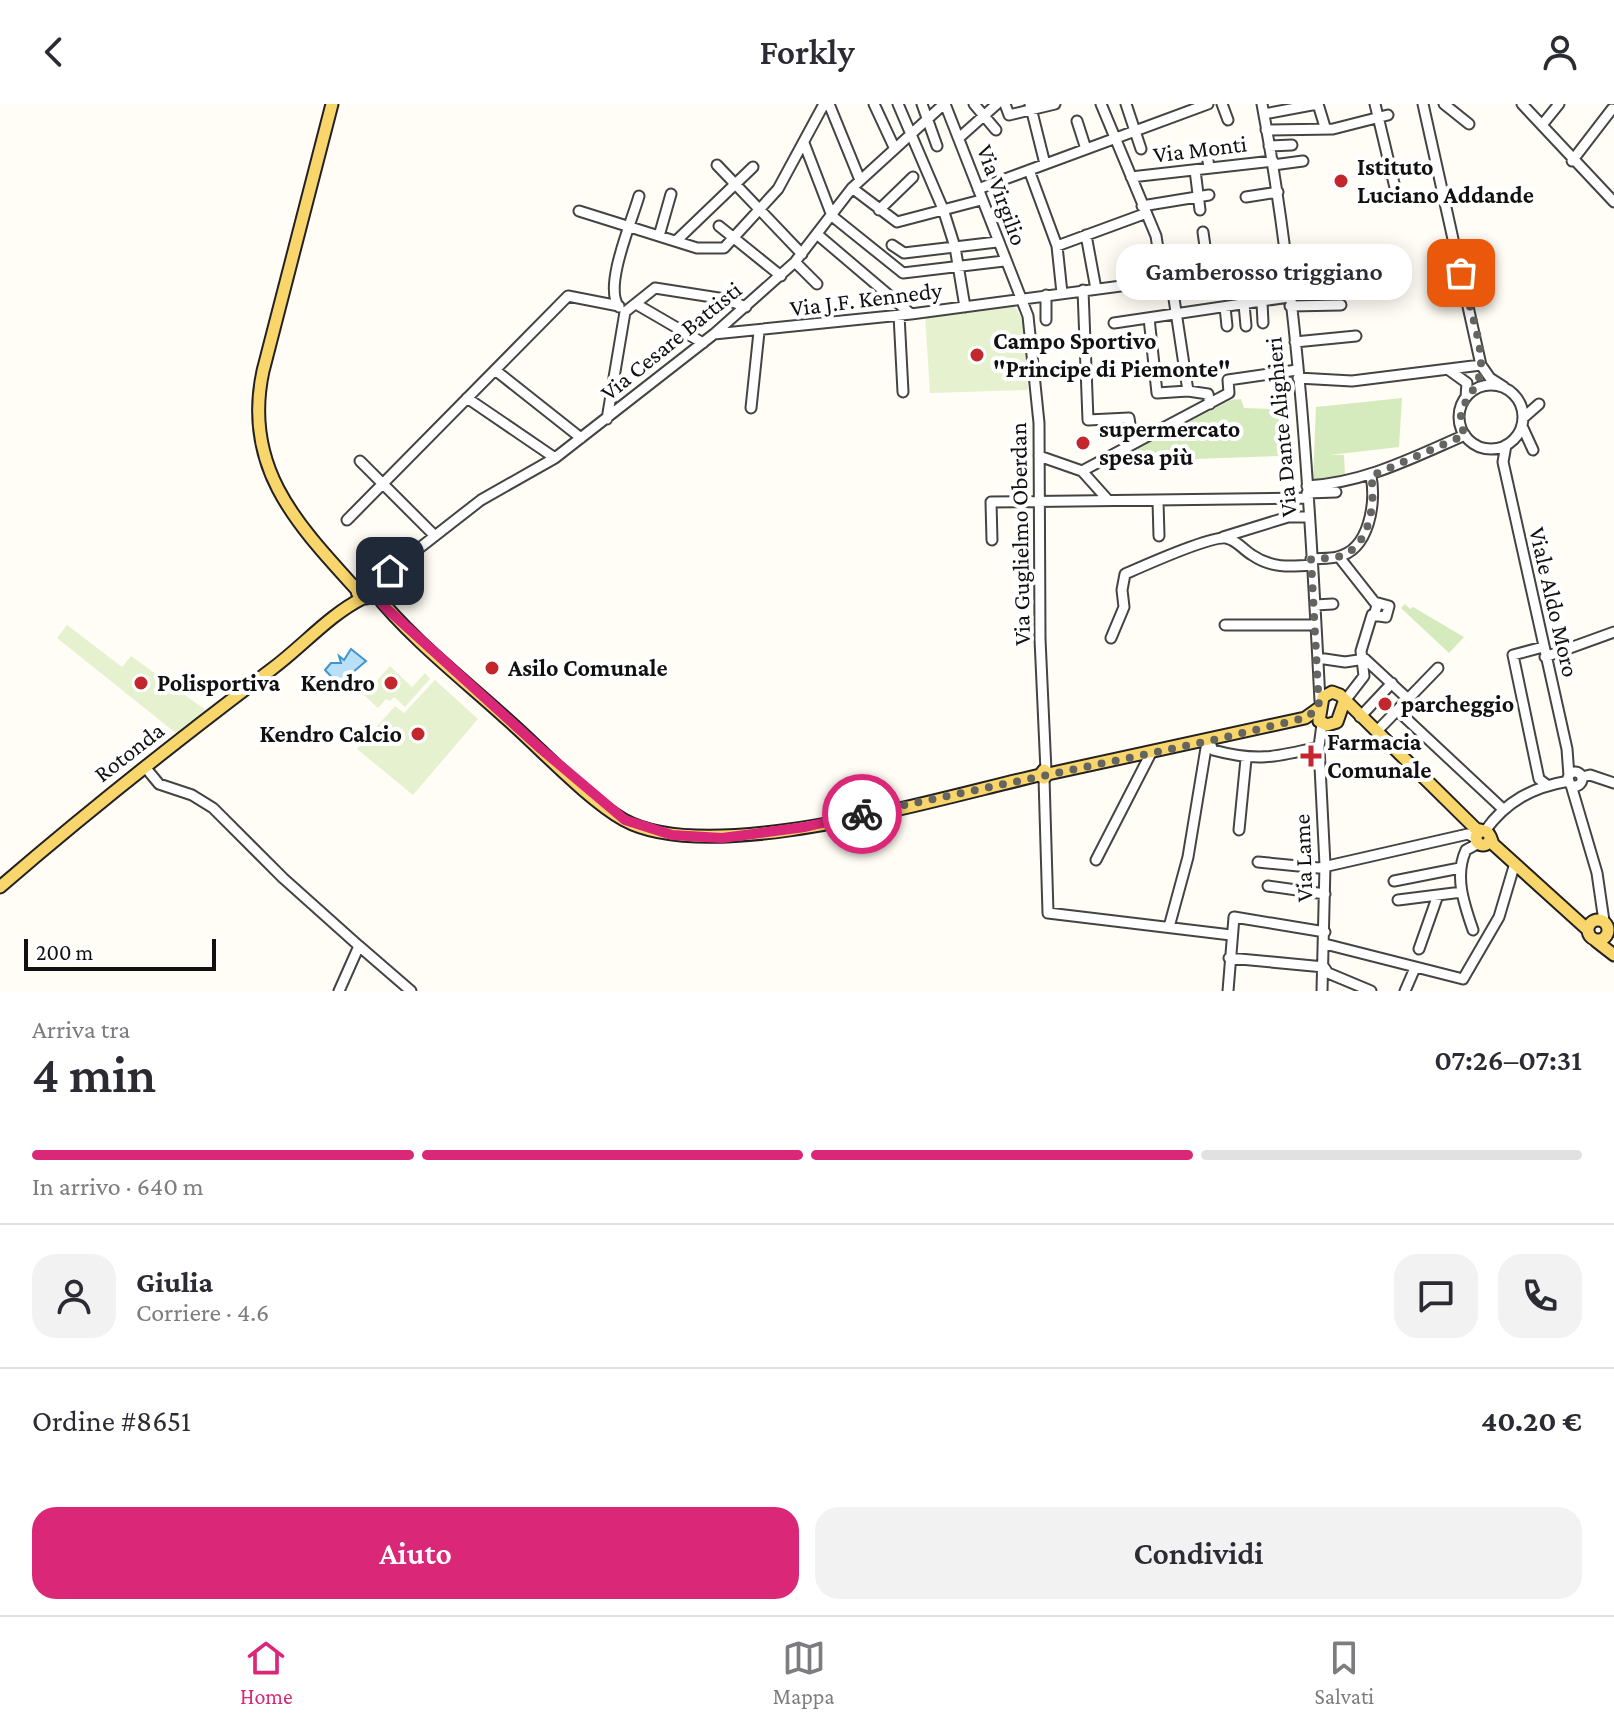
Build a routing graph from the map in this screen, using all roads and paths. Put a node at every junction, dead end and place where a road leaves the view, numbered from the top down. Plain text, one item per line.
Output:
1 (332, 104) edge
2 (826, 104) edge
3 (874, 104) edge
4 (898, 104) edge
5 (922, 104) edge
6 (945, 104) edge
7 (974, 104) edge
8 (997, 104) edge
9 (1005, 104) edge
10 (1055, 104) edge
11 (1101, 104) edge
12 (1126, 104) edge
13 (1208, 104) edge
14 (1222, 104) edge
15 (1317, 104) edge
16 (1375, 104) edge
17 (1423, 104) edge
18 (1443, 104) edge
19 (1522, 104) edge
20 (1559, 104) edge
21 (1031, 107) edge
22 (1263, 109) edge
23 (1612, 109) edge
24 (984, 115) junction
25 (1383, 116) junction
26 (927, 117) junction
27 (1228, 120) dead end
28 (1077, 121) dead end
29 (1427, 123) junction
30 (1469, 124) dead end
31 (1542, 125) junction
32 (1325, 127) junction
33 (996, 130) dead end
34 (1266, 130) junction
35 (1134, 132) junction
36 (910, 134) junction
37 (960, 137) junction
38 (1115, 138) junction
39 (804, 143) junction
40 (1292, 145) dead end
41 (937, 146) dead end
42 (1269, 146) junction
43 (894, 147) junction
44 (1206, 148) dead end
45 (1086, 149) junction
46 (1141, 149) dead end
47 (1303, 161) dead end
48 (1572, 161) junction
49 (1273, 163) junction
50 (1045, 164) junction
51 (717, 165) dead end
52 (753, 167) dead end
53 (1209, 167) junction
54 (1029, 170) junction
55 (1195, 170) junction
56 (913, 177) dead end
57 (1131, 177) junction
58 (860, 180) junction
59 (735, 183) junction
60 (852, 188) junction
61 (978, 189) junction
62 (1278, 192) junction
63 (671, 194) dead end
64 (1209, 195) dead end
65 (639, 196) dead end
66 (1198, 196) junction
67 (1397, 196) dead end
68 (1246, 197) dead end
69 (981, 200) junction
70 (1614, 202) edge
71 (943, 209) junction
72 (761, 210) junction
73 (879, 210) junction
74 (1143, 210) junction
75 (1200, 210) dead end
76 (579, 211) dead end
77 (832, 216) junction
78 (719, 226) dead end
79 (630, 227) junction
80 (1203, 232) dead end
81 (818, 235) junction
82 (1086, 235) junction
83 (659, 236) junction
84 (733, 239) junction
85 (676, 241) junction
86 (997, 242) junction
87 (892, 245) dead end
88 (1057, 246) junction
89 (955, 247) junction
90 (799, 258) junction
91 (1004, 261) junction
92 (1286, 264) junction
93 (958, 266) junction
94 (1209, 275) junction
95 (781, 276) junction
96 (1167, 279) junction
97 (817, 284) dead end
98 (1096, 289) junction
99 (1083, 290) junction
100 (1062, 293) junction
101 (1046, 295) junction
102 (1023, 298) junction
103 (1290, 301) junction
104 (1262, 302) junction
105 (636, 304) junction
106 (1244, 304) junction
107 (1341, 305) dead end
108 (746, 307) junction
109 (965, 307) junction
110 (1225, 307) junction
111 (622, 309) junction
112 (1176, 313) junction
113 (911, 314) junction
114 (899, 315) junction
115 (1149, 318) junction
116 (1046, 320) dead end
117 (1114, 323) dead end
118 (1263, 323) dead end
119 (1227, 326) dead end
120 (1246, 326) dead end
121 (759, 332) junction
122 (714, 334) junction
123 (1356, 336) dead end
124 (1295, 342) junction
125 (703, 343) junction
126 (1481, 365) junction
127 (495, 370) junction
128 (1449, 370) junction
129 (1298, 374) junction
130 (1504, 387) junction
131 (1188, 391) junction
132 (903, 392) dead end
133 (1468, 394) junction
134 (467, 398) junction
135 (1518, 400) junction
136 (1210, 404) junction
137 (751, 408) dead end
138 (607, 419) junction
139 (1522, 422) junction
140 (1465, 435) junction
141 (581, 438) junction
142 (1133, 444) junction
143 (1508, 444) junction
144 (1492, 449) junction
145 (1039, 456) junction
146 (555, 458) junction
147 (360, 461) dead end
148 (1503, 462) junction
149 (1082, 471) junction
150 (1371, 476) junction
151 (385, 484) junction
152 (1307, 492) junction
153 (1336, 492) dead end
154 (1108, 500) junction
155 (1041, 501) junction
156 (1158, 501) junction
157 (1309, 517) junction
158 (347, 520) dead end
159 (435, 536) junction
160 (1159, 536) dead end
161 (1222, 537) junction
162 (992, 540) dead end
163 (1339, 557) junction
164 (1312, 562) junction
165 (365, 590) junction
166 (1333, 604) dead end
167 (1315, 605) junction
168 (1225, 625) dead end
169 (1316, 625) junction
170 (1614, 632) edge
171 (1111, 638) dead end
172 (1544, 652) junction
173 (1360, 659) junction
174 (1318, 661) junction
175 (1374, 666) junction
176 (1438, 668) dead end
177 (1364, 676) junction
178 (1392, 683) junction
179 (1332, 692) junction
180 (1408, 699) junction
181 (1344, 702) junction
182 (1319, 705) junction
183 (1397, 710) junction
184 (1358, 715) junction
185 (1341, 717) junction
186 (1305, 718) junction
187 (1320, 723) junction
188 (1377, 731) junction
189 (1208, 741) junction
190 (1319, 747) junction
191 (1151, 753) junction
192 (1246, 759) junction
193 (145, 767) junction
194 (1045, 774) junction
195 (1575, 779) junction
196 (1614, 783) edge
197 (1547, 785) junction
198 (1504, 810) junction
199 (1239, 830) dead end
200 (1483, 838) junction
201 (1096, 860) dead end
202 (1258, 862) dead end
203 (1515, 863) junction
204 (1325, 865) junction
205 (1460, 868) junction
206 (1394, 881) dead end
207 (1268, 886) dead end
208 (0, 887) edge
209 (1462, 892) junction
210 (1325, 894) junction
211 (1438, 895) junction
212 (1398, 900) dead end
213 (1593, 921) junction
214 (1169, 927) junction
215 (1473, 930) dead end
216 (1325, 932) junction
217 (1231, 935) junction
218 (1601, 939) junction
219 (1325, 944) junction
220 (359, 946) junction
221 (1419, 949) dead end
222 (1614, 952) edge
223 (1229, 958) junction
224 (1324, 967) junction
225 (1415, 968) junction
226 (339, 991) edge
227 (411, 991) edge
228 (1228, 991) edge
229 (1322, 991) edge
230 (1371, 991) edge
231 (1405, 991) edge

1 - 165 main road
2 - 39 street
2 - 58 street
3 - 43 street
4 - 36 street
5 - 26 street
6 - 26 street, Via Cesare Battisti
6 - 37 street, Via Virgilio
7 - 24 street
8 - 24 street
9 - 21 street
10 - 21 street
11 - 38 street
12 - 35 street
13 - 35 street
14 - 27 street
15 - 22 street
15 - 32 street
16 - 25 street
17 - 29 street
18 - 29 street
18 - 30 street
19 - 31 street
20 - 31 street
21 - 50 street
22 - 34 street, Via Dante Alighieri
23 - 48 street
24 - 33 street
24 - 37 street
25 - 32 street
25 - 67 street
26 - 36 street, Via Cesare Battisti
26 - 41 street
28 - 45 street
29 - 126 street
31 - 48 street
32 - 34 street
34 - 42 street, Via Dante Alighieri
35 - 38 street
35 - 46 street
36 - 43 street, Via Cesare Battisti
36 - 71 street
37 - 61 street, Via Virgilio
38 - 45 street
38 - 57 street
39 - 72 street
39 - 77 street
40 - 42 street
42 - 49 street, Via Dante Alighieri
43 - 58 street, Via Cesare Battisti
44 - 53 street
45 - 50 street
47 - 49 street, Via Monti
48 - 70 street
49 - 53 street, Via Monti
49 - 62 street, Via Dante Alighieri
50 - 54 street
51 - 59 street
52 - 59 street
53 - 55 street, Via Monti
54 - 61 street
54 - 88 street
55 - 57 street, Via Monti
55 - 66 street
56 - 73 street
57 - 74 street
58 - 60 street, Via Cesare Battisti
59 - 72 street
59 - 85 street
60 - 73 street
60 - 77 street, Via Cesare Battisti
61 - 69 street, Via Virgilio
62 - 68 street
62 - 92 street, Via Dante Alighieri
63 - 83 street
64 - 66 street
65 - 79 street
66 - 74 street
66 - 75 street
69 - 71 street
69 - 86 street, Via Virgilio
71 - 73 street
71 - 89 street
72 - 84 street
72 - 90 street
74 - 82 street
74 - 96 street
76 - 79 street
77 - 81 street, Via Cesare Battisti
77 - 93 street
78 - 84 street
79 - 83 street
79 - 111 street
80 - 94 street
81 - 90 street, Via Cesare Battisti
81 - 113 street
82 - 88 street
82 - 98 street
83 - 85 street
84 - 85 street
84 - 95 street
86 - 89 street
86 - 91 street, Via Virgilio
87 - 89 street
88 - 100 street
89 - 93 street
90 - 95 street, Via Cesare Battisti
90 - 97 street
91 - 93 street
91 - 102 street, Via Virgilio
92 - 94 street, Via J.F. Kennedy
92 - 103 street, Via Dante Alighieri
93 - 109 street
94 - 96 street, Via J.F. Kennedy
95 - 108 street, Via Cesare Battisti
96 - 98 street, Via J.F. Kennedy
96 - 112 street
98 - 99 street, Via J.F. Kennedy
99 - 100 street, Via J.F. Kennedy
99 - 142 street
100 - 101 street, Via J.F. Kennedy
101 - 102 street, Via J.F. Kennedy
101 - 116 street
102 - 109 street, Via J.F. Kennedy
102 - 145 street, Via Guglielmo Oberdan
103 - 104 street
103 - 107 street
103 - 124 street, Via Dante Alighieri
104 - 106 street
104 - 118 street
105 - 108 street
105 - 111 street
105 - 125 street
106 - 110 street
106 - 120 street
108 - 122 street, Via Cesare Battisti
109 - 113 street, Via J.F. Kennedy
110 - 112 street
110 - 119 street
111 - 127 street
111 - 138 street
112 - 115 street
112 - 131 street
113 - 114 street, Via J.F. Kennedy
114 - 121 street, Via J.F. Kennedy
114 - 132 street
115 - 117 street
115 - 131 street
121 - 122 street, Via J.F. Kennedy
121 - 137 street
122 - 125 street, Via Cesare Battisti
123 - 124 street
124 - 129 street, Via Dante Alighieri
125 - 138 street, Via Cesare Battisti
126 - 128 street
126 - 130 street
126 - 133 street
127 - 134 street
127 - 141 street
128 - 129 street
128 - 133 street
129 - 136 street
129 - 152 street, Via Dante Alighieri
130 - 133 street
130 - 135 street
131 - 136 street
133 - 140 street
134 - 146 street
134 - 151 street
135 - 139 street
135 - 139 street
136 - 142 street
138 - 141 street, Via Cesare Battisti
139 - 143 street
139 - 143 street
140 - 144 street
140 - 150 street
141 - 146 street, Via Cesare Battisti
142 - 149 street
143 - 144 street
143 - 148 street, Viale Aldo Moro
144 - 148 street, Viale Aldo Moro
145 - 149 street
145 - 155 street, Via Guglielmo Oberdan
146 - 159 street, Via Cesare Battisti
147 - 151 street
148 - 172 street, Viale Aldo Moro
149 - 154 street
150 - 152 street
150 - 163 street
151 - 158 street
151 - 159 street
152 - 153 street
152 - 156 street
152 - 157 street, Via Dante Alighieri
154 - 155 street
154 - 156 street
155 - 162 street
155 - 194 street, Via Guglielmo Oberdan
156 - 160 street
157 - 161 street
157 - 164 street, Via Dante Alighieri
159 - 165 street, Via Cesare Battisti
161 - 164 street
161 - 171 street
163 - 164 street
163 - 173 street
164 - 167 street, Via Dante Alighieri
165 - 193 main road, Rotonda
165 - 194 main road
166 - 167 street
167 - 169 street, Via Dante Alighieri
168 - 169 street
169 - 174 street, Via Dante Alighieri
170 - 172 street
172 - 195 street, Viale Aldo Moro
172 - 197 street
173 - 174 street
173 - 175 street
173 - 177 street
174 - 179 street
174 - 182 street, Via Dante Alighieri
175 - 177 street
175 - 178 street
176 - 180 street
177 - 181 street
178 - 180 street
178 - 184 street
179 - 181 main road
179 - 182 main road
180 - 183 street
181 - 184 main road
181 - 185 main road
182 - 186 main road
182 - 187 main road
183 - 188 street
183 - 198 street
184 - 185 main road
184 - 188 main road
185 - 187 main road
186 - 187 main road
186 - 189 main road
187 - 190 street, Via Lame
188 - 200 main road
189 - 191 main road
189 - 192 street
189 - 214 street
190 - 192 street
190 - 204 street, Via Lame
191 - 194 main road
191 - 201 street
192 - 199 street
193 - 208 main road, Rotonda
193 - 220 street
194 - 214 street, Via Guglielmo Oberdan
195 - 196 street
195 - 197 street
195 - 213 street, Viale Aldo Moro
197 - 198 street
198 - 200 street
200 - 203 main road
200 - 204 street
200 - 205 street
202 - 204 street
203 - 213 main road
203 - 225 street
204 - 210 street, Via Lame
205 - 206 street
205 - 209 street
207 - 210 street
209 - 211 street
209 - 215 street
210 - 216 street, Via Lame
211 - 212 street
211 - 221 street
213 - 218 main road
213 - 218 main road
214 - 217 street
216 - 217 street
216 - 219 street, Via Lame
217 - 223 street
218 - 222 main road
219 - 224 street, Via Lame
219 - 225 street
220 - 226 street
220 - 227 street
223 - 224 street
223 - 228 street
224 - 229 street, Via Lame
224 - 230 street
225 - 231 street

